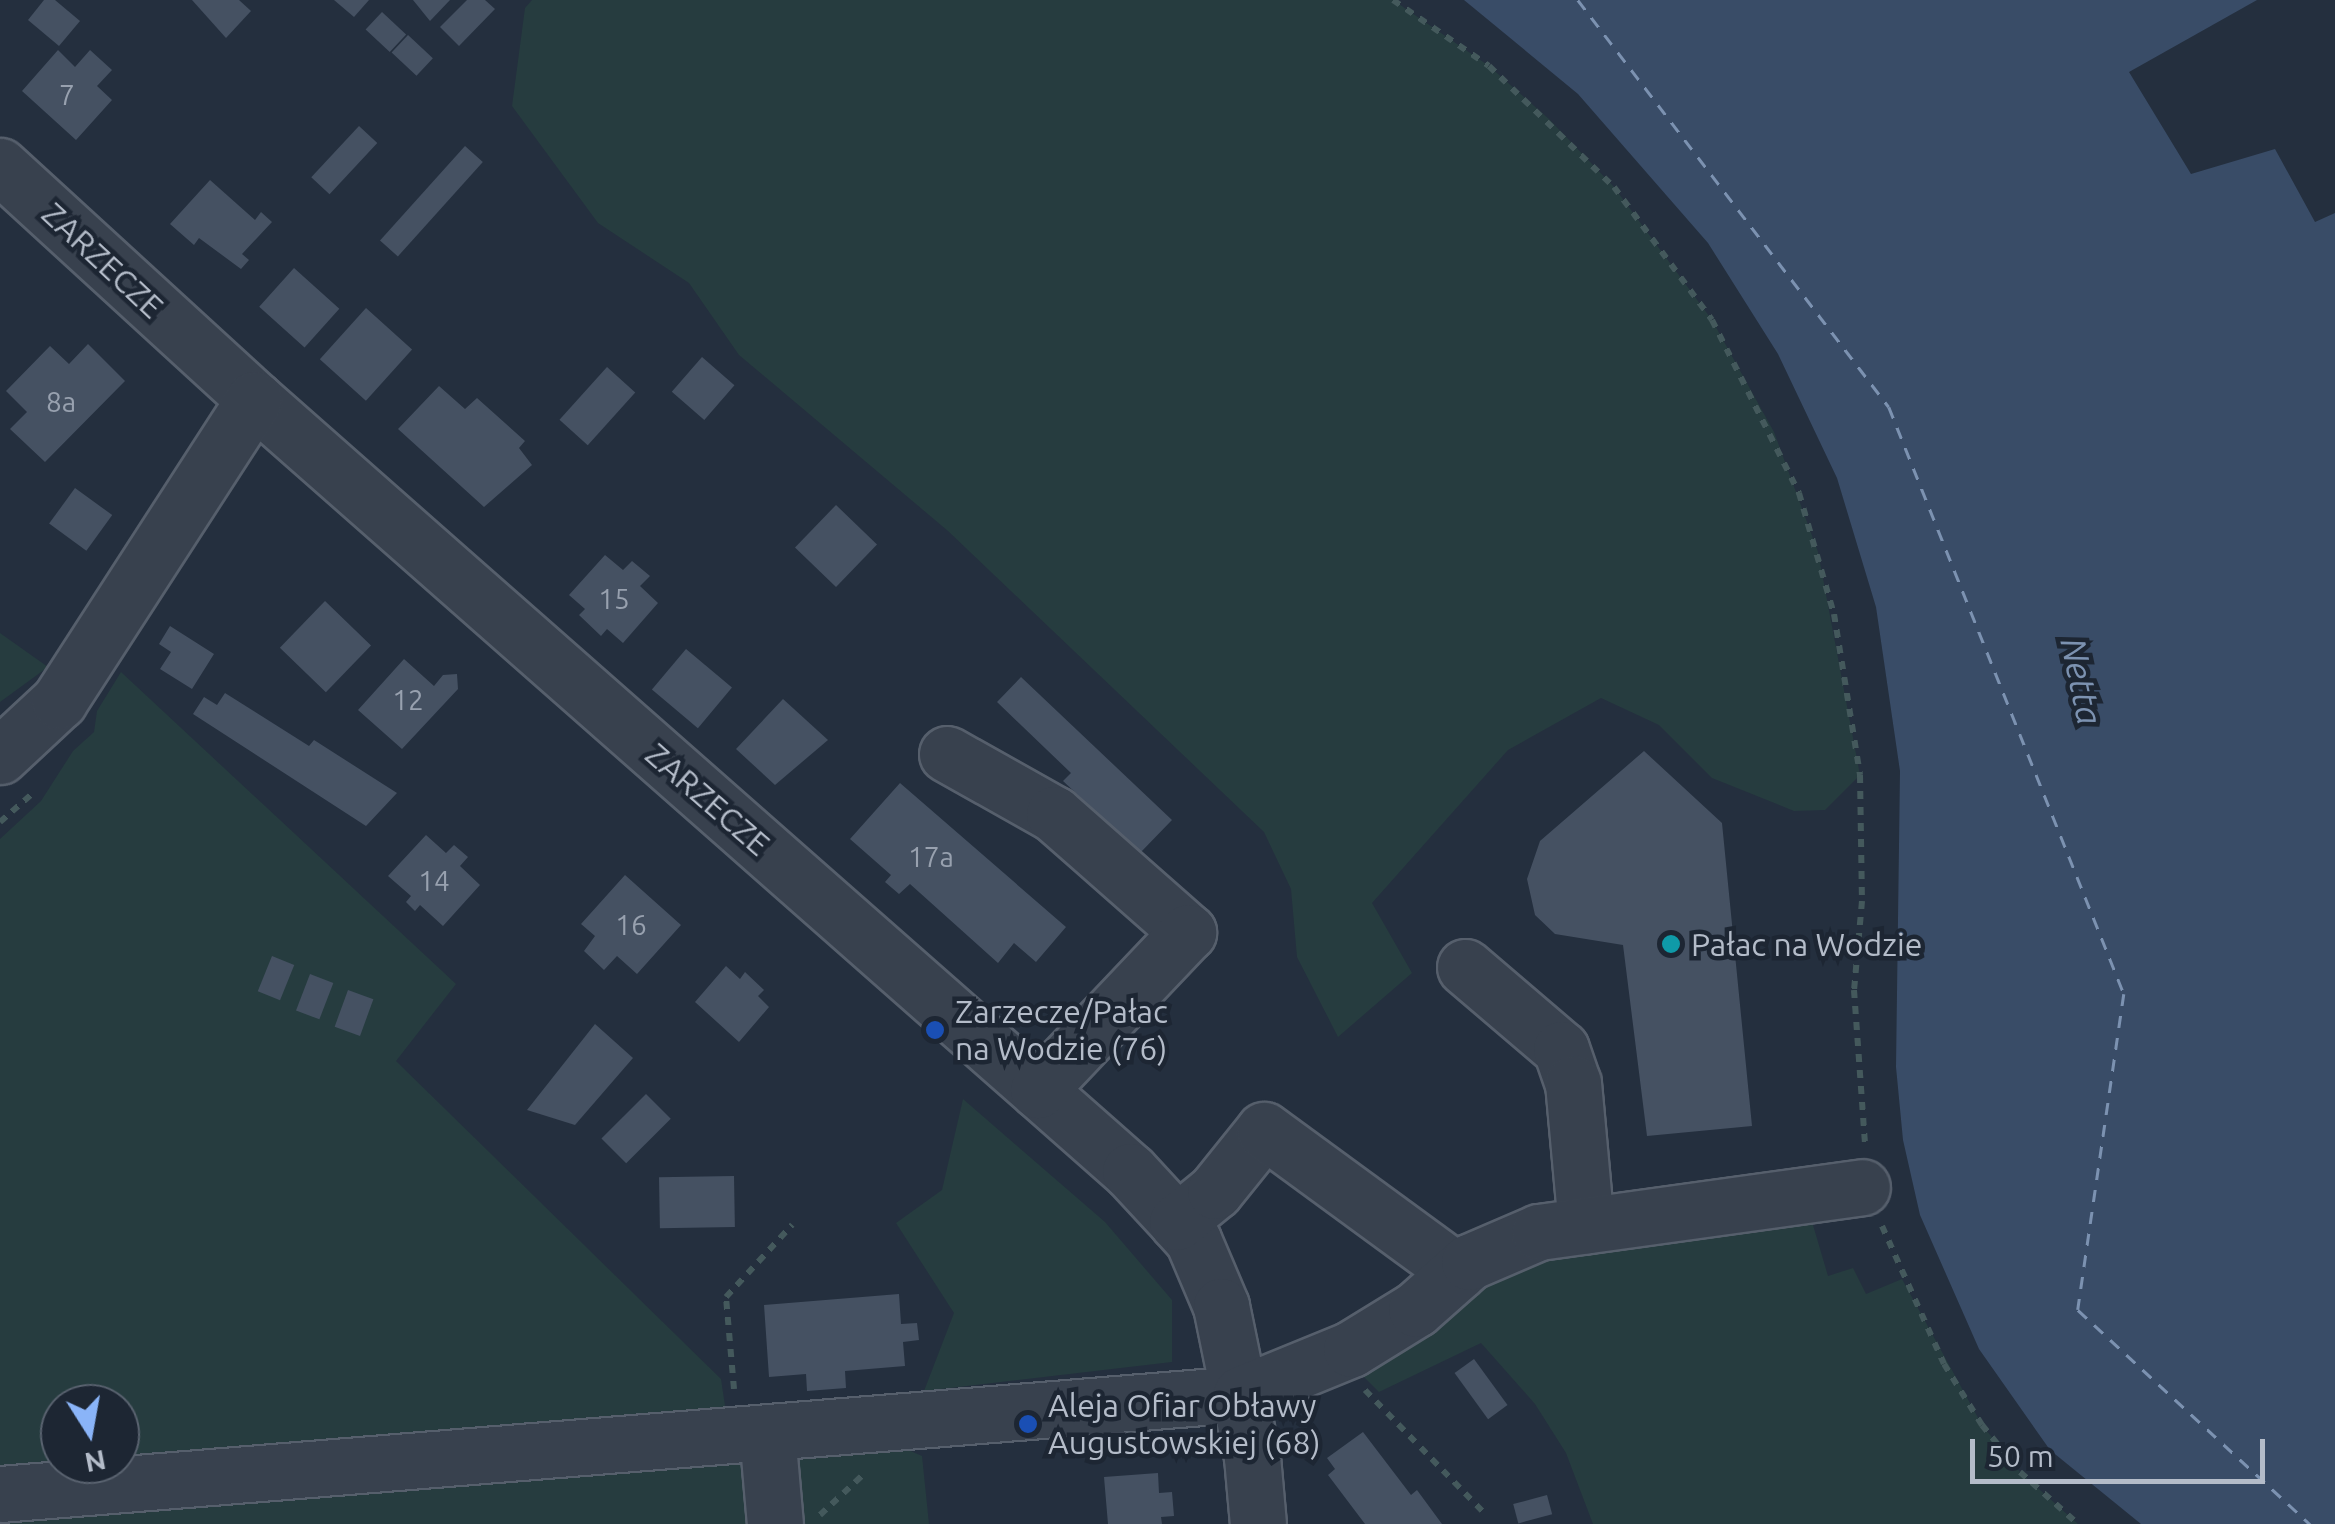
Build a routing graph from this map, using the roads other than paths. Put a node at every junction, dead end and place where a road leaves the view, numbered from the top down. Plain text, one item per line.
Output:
1 (0, 166) edge
2 (254, 399) junction
3 (947, 754) dead end
4 (0, 756) edge
5 (1465, 966) dead end
6 (1038, 1090) junction
7 (1862, 1187) road end
8 (1177, 1222) junction
9 (1586, 1225) junction
10 (1458, 1272) junction
11 (1241, 1394) junction
12 (753, 1434) junction
13 (0, 1494) edge
14 (775, 1524) edge
15 (1258, 1524) edge

1 - 2 street, ZARZECZE
2 - 4 street
2 - 6 street, ZARZECZE
3 - 6 street
5 - 9 street
6 - 8 street, ZARZECZE
7 - 9 street
8 - 10 street
8 - 11 street, ZARZECZE
9 - 10 street
10 - 11 street
11 - 12 street
11 - 15 street, ZARZECZE
12 - 13 street
12 - 14 street

